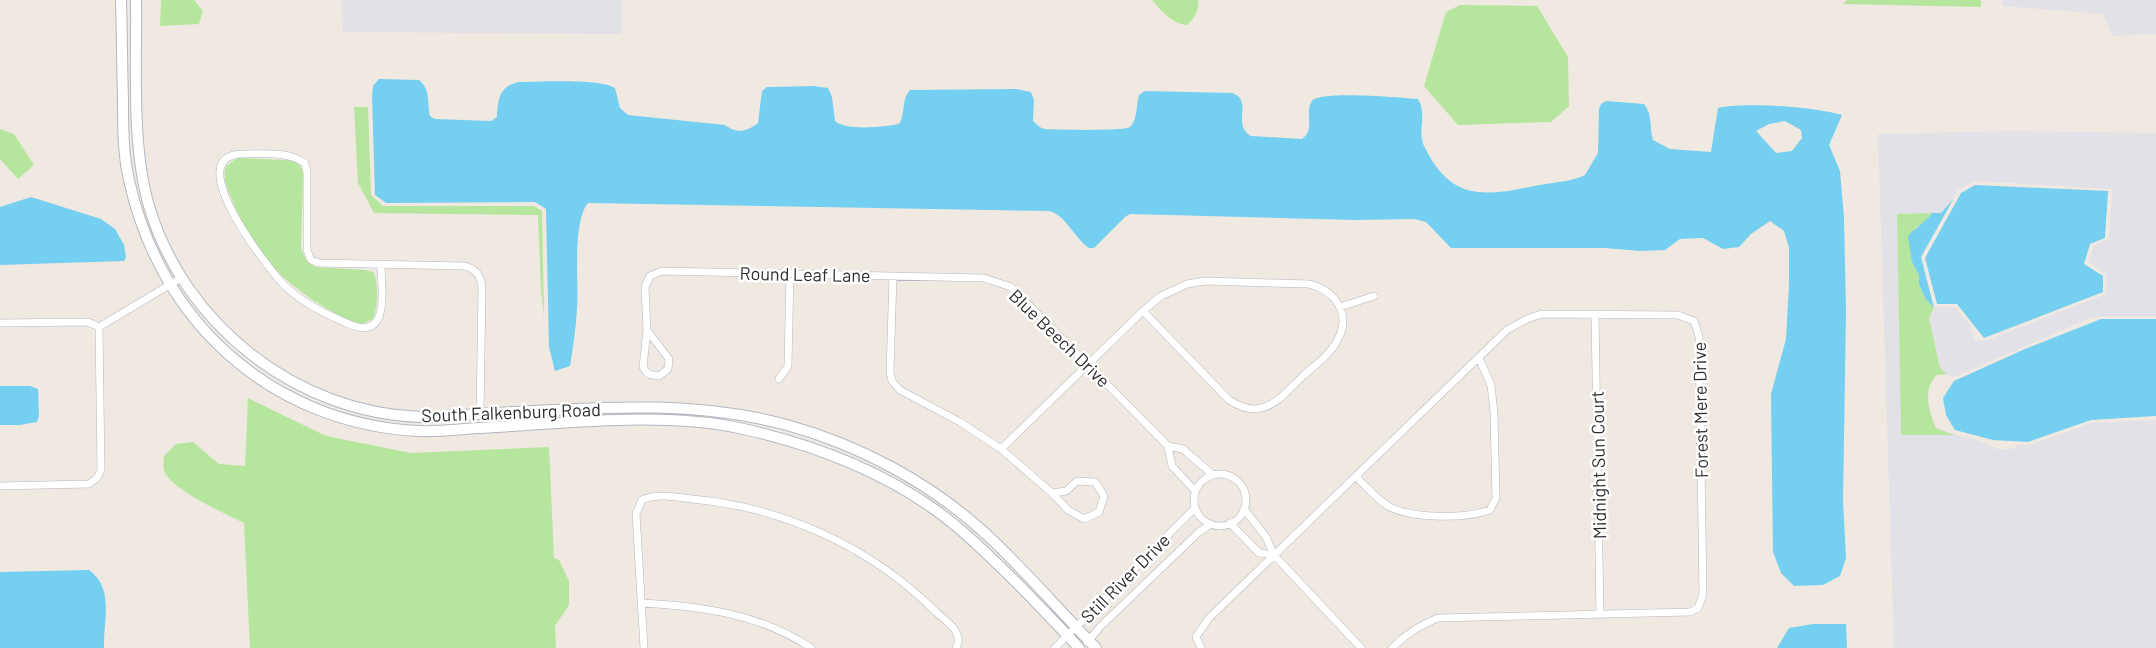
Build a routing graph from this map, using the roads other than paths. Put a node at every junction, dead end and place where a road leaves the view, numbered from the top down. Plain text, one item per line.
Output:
1 (122, 0) edge
2 (136, 0) edge
3 (381, 265) junction
4 (790, 273) junction
5 (893, 276) junction
6 (181, 278) junction
7 (169, 285) junction
8 (1374, 296) dead end
9 (1340, 307) junction
10 (1143, 311) junction
11 (1595, 315) junction
12 (0, 323) edge
13 (99, 327) junction
14 (646, 330) junction
15 (1479, 358) junction
16 (1089, 365) junction
17 (779, 379) dead end
18 (480, 414) junction
19 (773, 422) junction
20 (481, 428) junction
21 (771, 436) junction
22 (1168, 446) junction
23 (1001, 449) junction
24 (1213, 475) junction
25 (1356, 477) junction
26 (0, 486) edge
27 (1195, 490) junction
28 (1052, 493) junction
29 (1195, 508) junction
30 (1244, 509) junction
31 (1230, 523) junction
32 (1210, 524) junction
33 (1274, 555) junction
34 (641, 603) junction
35 (1600, 615) junction
36 (1076, 626) junction
37 (1067, 635) junction
38 (1086, 646) edge
39 (644, 648) edge
40 (811, 648) edge
41 (956, 648) edge
42 (1055, 648) edge
43 (1202, 648) edge
44 (1361, 648) edge
45 (1392, 648) edge

1 - 7 street, South Falkenburg Road
2 - 6 street, South Falkenburg Road
3 - 3 street
3 - 18 street
4 - 5 street, Round Leaf Lane
4 - 14 street, Round Leaf Lane
4 - 17 street
5 - 16 street, Blue Beech Drive
5 - 23 street, Round Leaf Lane
6 - 7 street
6 - 18 street, South Falkenburg Road
7 - 13 street
7 - 20 street, South Falkenburg Road
8 - 9 street
9 - 10 street
9 - 10 street
10 - 16 street
11 - 15 street, Forest Mere Drive
11 - 35 street, Midnight Sun Court
11 - 35 street, Forest Mere Drive
12 - 13 street
13 - 26 street
14 - 14 street, Round Leaf Lane
15 - 25 street, Forest Mere Drive
15 - 25 street
16 - 22 street, Blue Beech Drive
16 - 23 street
18 - 19 street, South Falkenburg Road
18 - 20 street
19 - 21 street
19 - 36 street, South Falkenburg Road
20 - 21 street, South Falkenburg Road
21 - 37 street, South Falkenburg Road
22 - 24 street, Blue Beech Drive
22 - 27 street, Blue Beech Drive
23 - 28 street, Round Leaf Lane
24 - 27 street
24 - 30 street
25 - 33 street, Forest Mere Drive
27 - 29 street
28 - 28 street, Round Leaf Lane
29 - 32 street
29 - 36 street, Still River Drive
30 - 31 street
30 - 33 street
31 - 32 street
31 - 33 street
32 - 38 street, Still River Drive
33 - 43 street, Forest Mere Drive
33 - 44 street
34 - 39 street
34 - 40 street
34 - 41 street
35 - 45 street, Forest Mere Drive
36 - 37 street, Still River Drive
36 - 38 street, South Falkenburg Road
37 - 38 street, South Falkenburg Road
37 - 42 street, Still River Drive

